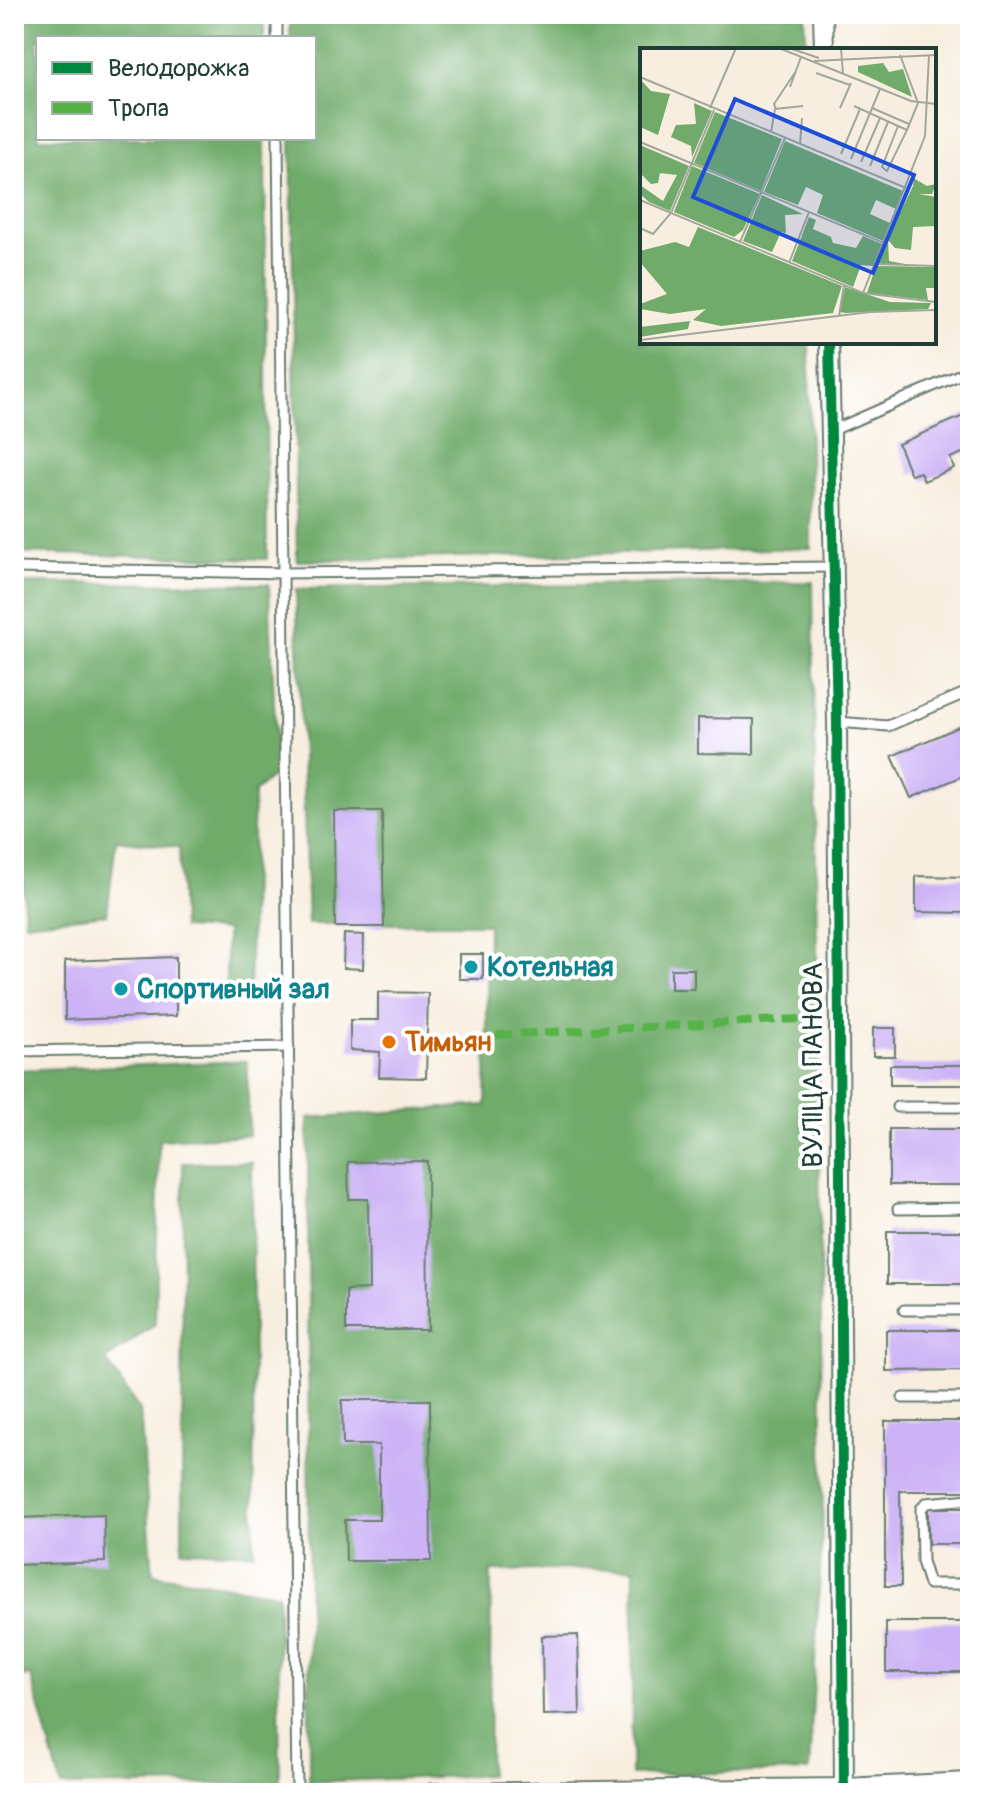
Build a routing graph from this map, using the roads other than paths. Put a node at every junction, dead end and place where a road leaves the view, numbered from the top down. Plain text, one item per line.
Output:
1 (277, 14) edge
2 (823, 14) edge
3 (277, 36) edge
4 (824, 48) edge
5 (278, 140) edge
6 (829, 344) edge
7 (970, 370) edge
8 (831, 431) junction
9 (833, 567) junction
10 (14, 568) edge
11 (284, 573) junction
12 (970, 691) edge
13 (837, 722) junction
14 (289, 1047) junction
15 (14, 1051) edge
16 (897, 1107) dead end
17 (970, 1107) edge
18 (970, 1208) edge
19 (898, 1209) dead end
20 (904, 1310) dead end
21 (970, 1310) edge
22 (903, 1398) dead end
23 (970, 1398) edge
24 (970, 1499) edge
25 (970, 1584) edge
26 (970, 1782) edge
27 (844, 1788) junction
28 (297, 1793) edge
29 (433, 1793) edge

1 - 3 lane
2 - 4 street
5 - 11 lane
6 - 8 street, ВУЛІЦА ПАНОВА
7 - 8 lane
8 - 9 street, ВУЛІЦА ПАНОВА
9 - 11 lane
9 - 13 street, ВУЛІЦА ПАНОВА
10 - 11 lane
11 - 14 lane
12 - 13 lane
13 - 27 street, ВУЛІЦА ПАНОВА
14 - 15 lane
14 - 28 lane
16 - 17 lane
18 - 19 lane
20 - 21 lane
22 - 23 lane
24 - 25 lane
26 - 27 street
27 - 29 street

